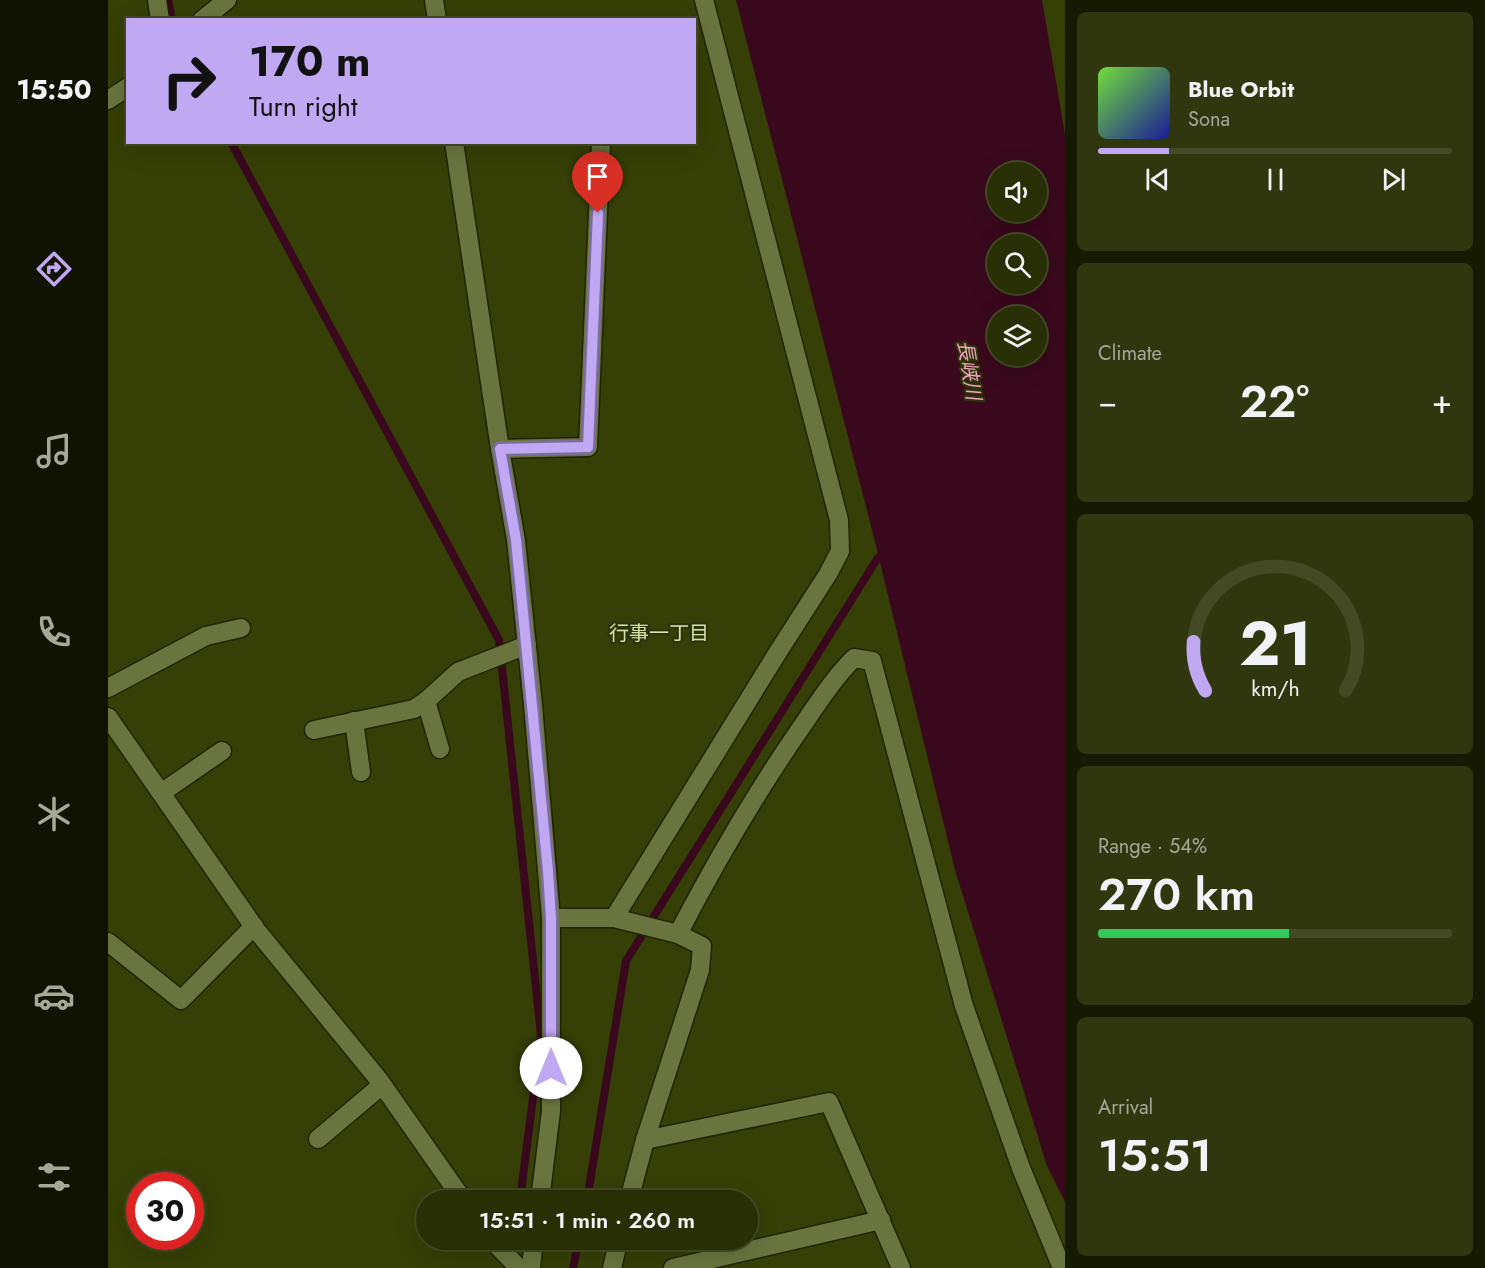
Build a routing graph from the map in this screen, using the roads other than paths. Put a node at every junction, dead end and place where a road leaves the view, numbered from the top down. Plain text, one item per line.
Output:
1 (157, 0) edge
2 (227, 0) edge
3 (434, 0) edge
4 (704, 0) edge
5 (160, 18) edge
6 (204, 18) edge
7 (437, 18) edge
8 (126, 88) edge
9 (108, 100) edge
10 (454, 144) edge
11 (601, 144) edge
12 (500, 449) junction
13 (241, 628) dead end
14 (527, 645) junction
15 (108, 688) edge
16 (426, 701) junction
17 (108, 717) edge
18 (354, 721) junction
19 (314, 730) dead end
20 (440, 749) dead end
21 (222, 751) dead end
22 (361, 772) dead end
23 (161, 793) junction
24 (551, 918) junction
25 (622, 921) junction
26 (254, 926) junction
27 (678, 934) junction
28 (108, 942) edge
29 (382, 1084) junction
30 (318, 1139) dead end
31 (645, 1140) junction
32 (457, 1190) edge
33 (541, 1190) edge
34 (632, 1190) edge
35 (881, 1220) junction
36 (502, 1250) edge
37 (533, 1250) edge
38 (616, 1250) edge
39 (519, 1268) edge
40 (531, 1268) edge
41 (612, 1268) edge
42 (673, 1268) edge
43 (901, 1268) edge
44 (1062, 1268) edge

1 - 5 street
2 - 6 street
3 - 7 street
4 - 25 street
8 - 9 street
10 - 12 street
11 - 12 street
12 - 14 street
13 - 15 street
14 - 16 street
14 - 24 street
16 - 18 street
16 - 20 street
17 - 23 street
18 - 19 street
18 - 22 street
21 - 23 street
23 - 26 street
24 - 25 street
24 - 33 street
25 - 27 street
26 - 28 street
26 - 29 street
27 - 31 street
27 - 44 street
29 - 30 street
29 - 32 street
31 - 34 street
31 - 35 street
35 - 42 street
35 - 43 street
36 - 39 street
37 - 40 street
38 - 41 street

